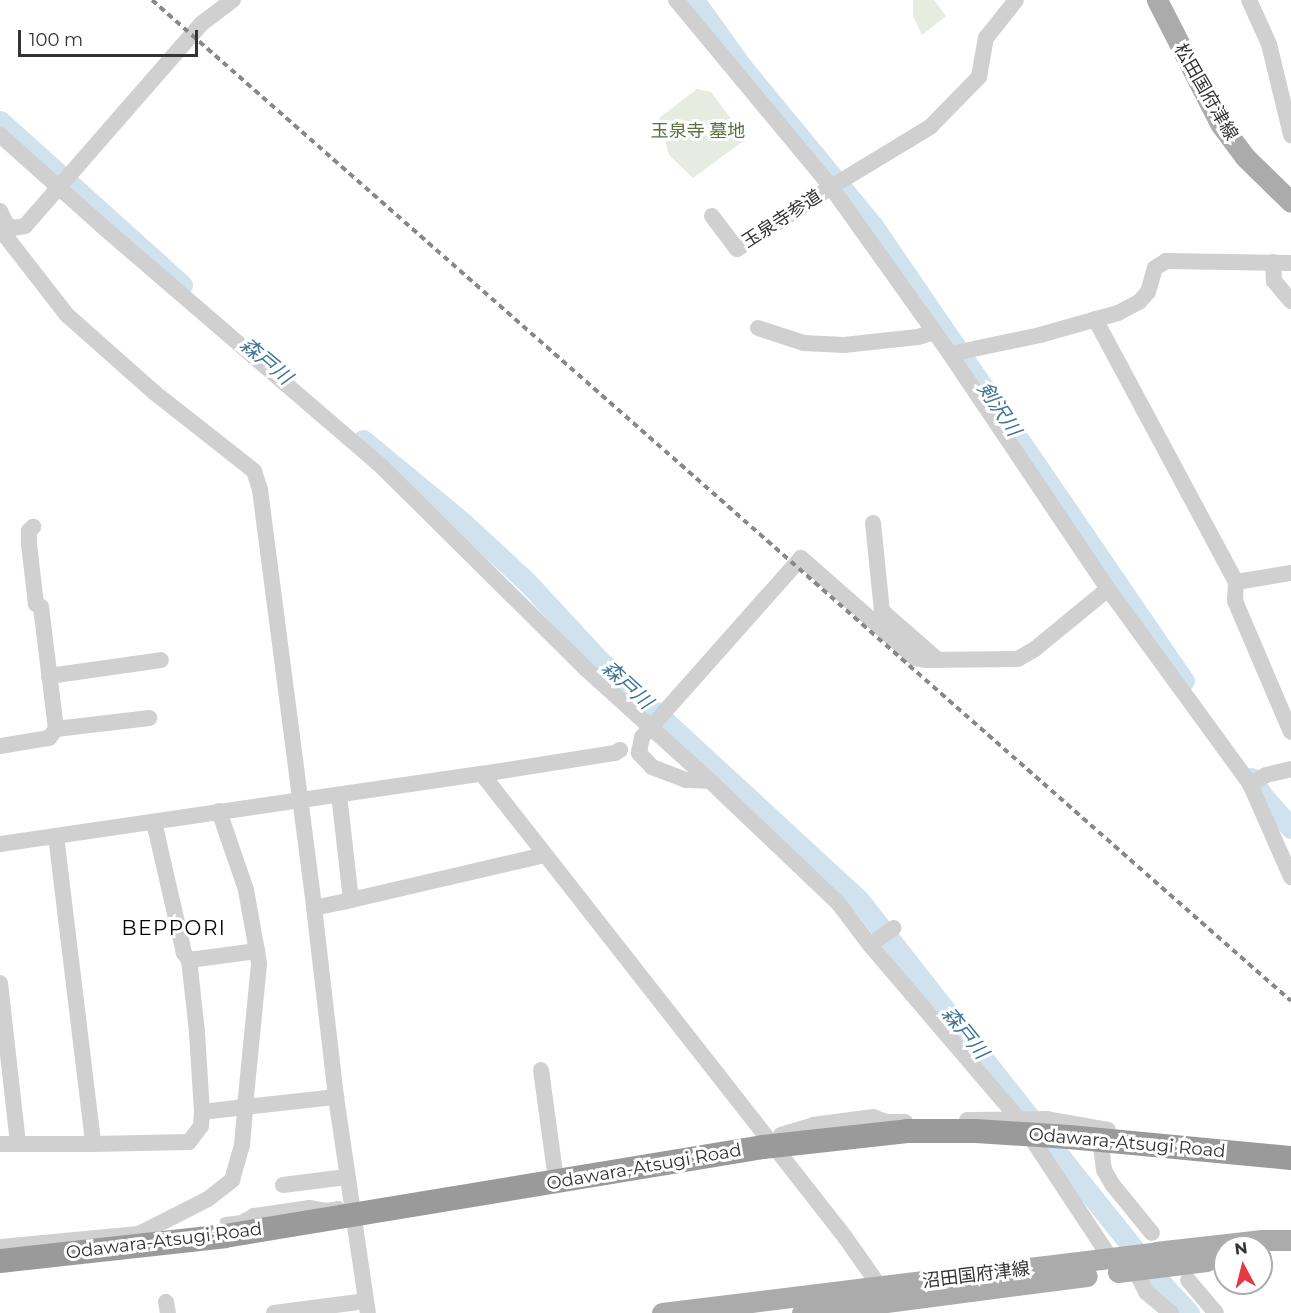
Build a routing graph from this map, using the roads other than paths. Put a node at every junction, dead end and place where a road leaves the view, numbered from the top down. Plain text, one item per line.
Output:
1 (233, 0) edge
2 (676, 0) edge
3 (1016, 0) edge
4 (1157, 0) edge
5 (1249, 0) edge
6 (0, 135) edge
7 (1291, 135) edge
8 (831, 187) junction
9 (1291, 202) edge
10 (0, 211) edge
11 (712, 216) dead end
12 (0, 229) edge
13 (1273, 262) junction
14 (1291, 263) edge
15 (1291, 301) edge
16 (1095, 319) junction
17 (758, 328) dead end
18 (934, 332) junction
19 (950, 354) junction
20 (873, 523) dead end
21 (33, 527) dead end
22 (1291, 573) edge
23 (1236, 582) junction
24 (1108, 589) junction
25 (162, 660) dead end
26 (938, 660) junction
27 (49, 676) junction
28 (149, 718) dead end
29 (56, 729) junction
30 (1291, 732) edge
31 (0, 746) edge
32 (620, 750) dead end
33 (1291, 769) edge
34 (482, 774) junction
35 (1256, 780) junction
36 (710, 781) junction
37 (339, 795) junction
38 (300, 800) junction
39 (219, 811) junction
40 (154, 822) junction
41 (56, 836) junction
42 (0, 844) edge
43 (545, 855) junction
44 (1291, 877) edge
45 (351, 900) junction
46 (314, 908) junction
47 (892, 928) dead end
48 (870, 945) junction
49 (257, 951) junction
50 (189, 960) junction
51 (0, 983) edge
52 (541, 1070) dead end
53 (336, 1097) junction
54 (245, 1107) junction
55 (202, 1112) junction
56 (1018, 1118) junction
57 (1099, 1129) junction
58 (768, 1137) junction
59 (18, 1143) junction
60 (0, 1144) edge
61 (93, 1144) junction
62 (1291, 1146) edge
63 (1291, 1158) edge
64 (555, 1172) junction
65 (1291, 1172) edge
66 (346, 1177) junction
67 (283, 1185) dead end
68 (350, 1207) junction
69 (139, 1234) junction
70 (1291, 1240) edge
71 (0, 1247) edge
72 (1159, 1250) junction
73 (1273, 1254) edge
74 (1291, 1255) edge
75 (1213, 1257) edge
76 (0, 1261) edge
77 (1122, 1265) junction
78 (0, 1274) edge
79 (1188, 1280) dead end
80 (880, 1287) junction
81 (367, 1307) edge
82 (274, 1313) edge
83 (662, 1313) edge
84 (802, 1313) edge
85 (1171, 1313) edge
86 (1216, 1313) edge

1 - 10 street
2 - 8 street
3 - 8 street
4 - 9 main road, 松田国府津線
5 - 7 street
6 - 36 street
8 - 11 street, 玉泉寺参道
8 - 18 street
12 - 38 street
13 - 14 street
13 - 15 street
13 - 16 street
16 - 19 street
16 - 23 street
17 - 18 street
18 - 19 street
19 - 24 street
20 - 26 street
21 - 27 street
22 - 23 street
23 - 30 street
24 - 26 street
24 - 35 street
25 - 27 street
26 - 36 street
27 - 29 street
28 - 29 street
29 - 31 street
32 - 34 street
33 - 35 street
34 - 37 street
34 - 43 street
35 - 44 street
36 - 48 street
37 - 38 street
37 - 45 street
38 - 39 street
38 - 46 street
39 - 40 street
39 - 49 street
40 - 41 street
40 - 50 street
41 - 42 street
41 - 61 street
43 - 45 street
43 - 58 street
45 - 46 street
46 - 53 street
47 - 48 street
48 - 56 street
49 - 50 street
49 - 54 street
50 - 55 street
51 - 59 street
52 - 64 street
53 - 54 street
53 - 66 street
54 - 55 street
54 - 69 street
55 - 61 street
56 - 57 street
56 - 58 street
56 - 77 street
57 - 62 street
57 - 72 street
58 - 64 street
58 - 80 street
59 - 60 street
59 - 61 street
63 - 76 highway, Odawara-Atsugi Road
64 - 68 street
65 - 78 highway, Odawara-Atsugi Road
66 - 67 street
66 - 68 street
68 - 69 street
68 - 81 street
69 - 71 street
70 - 72 main road, 沼田国府津線
72 - 75 main road, 沼田国府津線
72 - 77 main road, 沼田国府津線
73 - 74 main road
77 - 80 main road, 沼田国府津線
77 - 84 main road, 沼田国府津線
77 - 85 street
79 - 86 street
80 - 83 main road, 沼田国府津線
81 - 82 street

